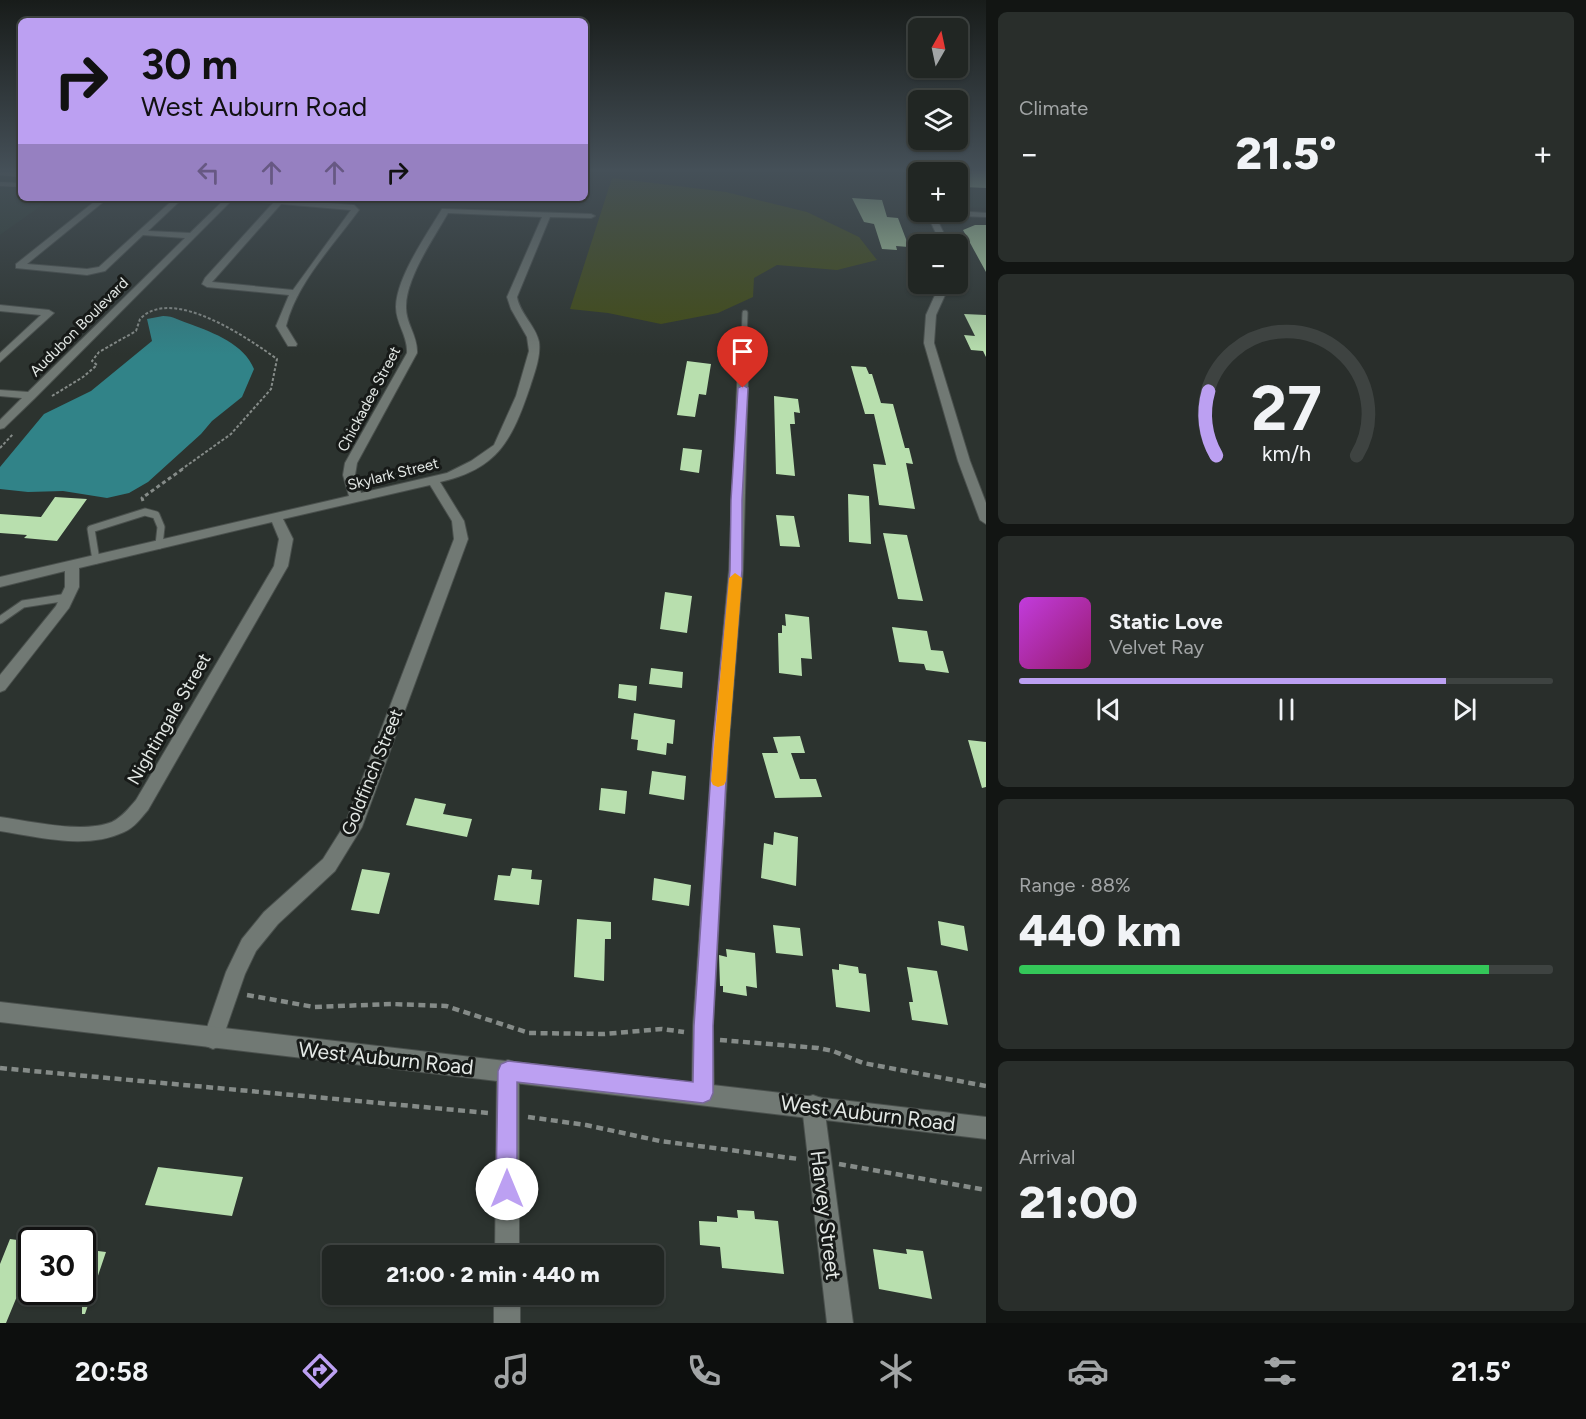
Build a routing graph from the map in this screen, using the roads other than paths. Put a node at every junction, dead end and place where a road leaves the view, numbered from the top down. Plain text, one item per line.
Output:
1 (64, 231) edge
2 (145, 231) edge
3 (198, 231) edge
4 (252, 231) edge
5 (340, 231) edge
6 (435, 231) edge
7 (540, 231) edge
8 (143, 233) junction
9 (193, 236) junction
10 (296, 293) junction
11 (940, 294) edge
12 (0, 308) edge
13 (745, 313) dead end
14 (744, 341) joint
15 (292, 344) dead end
16 (0, 359) edge
17 (0, 393) edge
18 (31, 396) junction
19 (0, 426) edge
20 (433, 480) junction
21 (356, 498) junction
22 (276, 517) junction
23 (986, 520) edge
24 (159, 545) junction
25 (96, 560) junction
26 (72, 564) junction
27 (0, 582) edge
28 (68, 597) junction
29 (0, 620) edge
30 (0, 686) edge
31 (0, 824) edge
32 (0, 1012) edge
33 (213, 1039) junction
34 (508, 1071) junction
35 (703, 1093) junction
36 (813, 1106) junction
37 (986, 1128) edge
38 (507, 1245) edge
39 (507, 1305) edge
40 (507, 1323) edge
41 (840, 1323) edge

1 - 8 street
2 - 8 street
3 - 9 street, Audubon Boulevard
4 - 10 street
5 - 10 street
6 - 21 street, Chickadee Street
7 - 20 street, Skylark Street
8 - 9 street
9 - 18 street, Audubon Boulevard
10 - 15 street
11 - 23 street
12 - 16 street
13 - 14 lane
14 - 35 street
17 - 18 street
18 - 19 street, Audubon Boulevard
20 - 21 street, Skylark Street
20 - 33 street, Goldfinch Street
21 - 22 street, Skylark Street
22 - 24 street, Skylark Street
22 - 31 street, Nightingale Street
24 - 25 street, Skylark Street
24 - 25 lane
25 - 26 street, Skylark Street
26 - 27 street, Skylark Street
26 - 28 street
28 - 29 lane
28 - 30 street
32 - 33 street, West Auburn Road
33 - 34 street, West Auburn Road
34 - 35 street, West Auburn Road
34 - 38 street
35 - 36 street, West Auburn Road
36 - 37 street, West Auburn Road
36 - 41 street, Harvey Street
39 - 40 street

